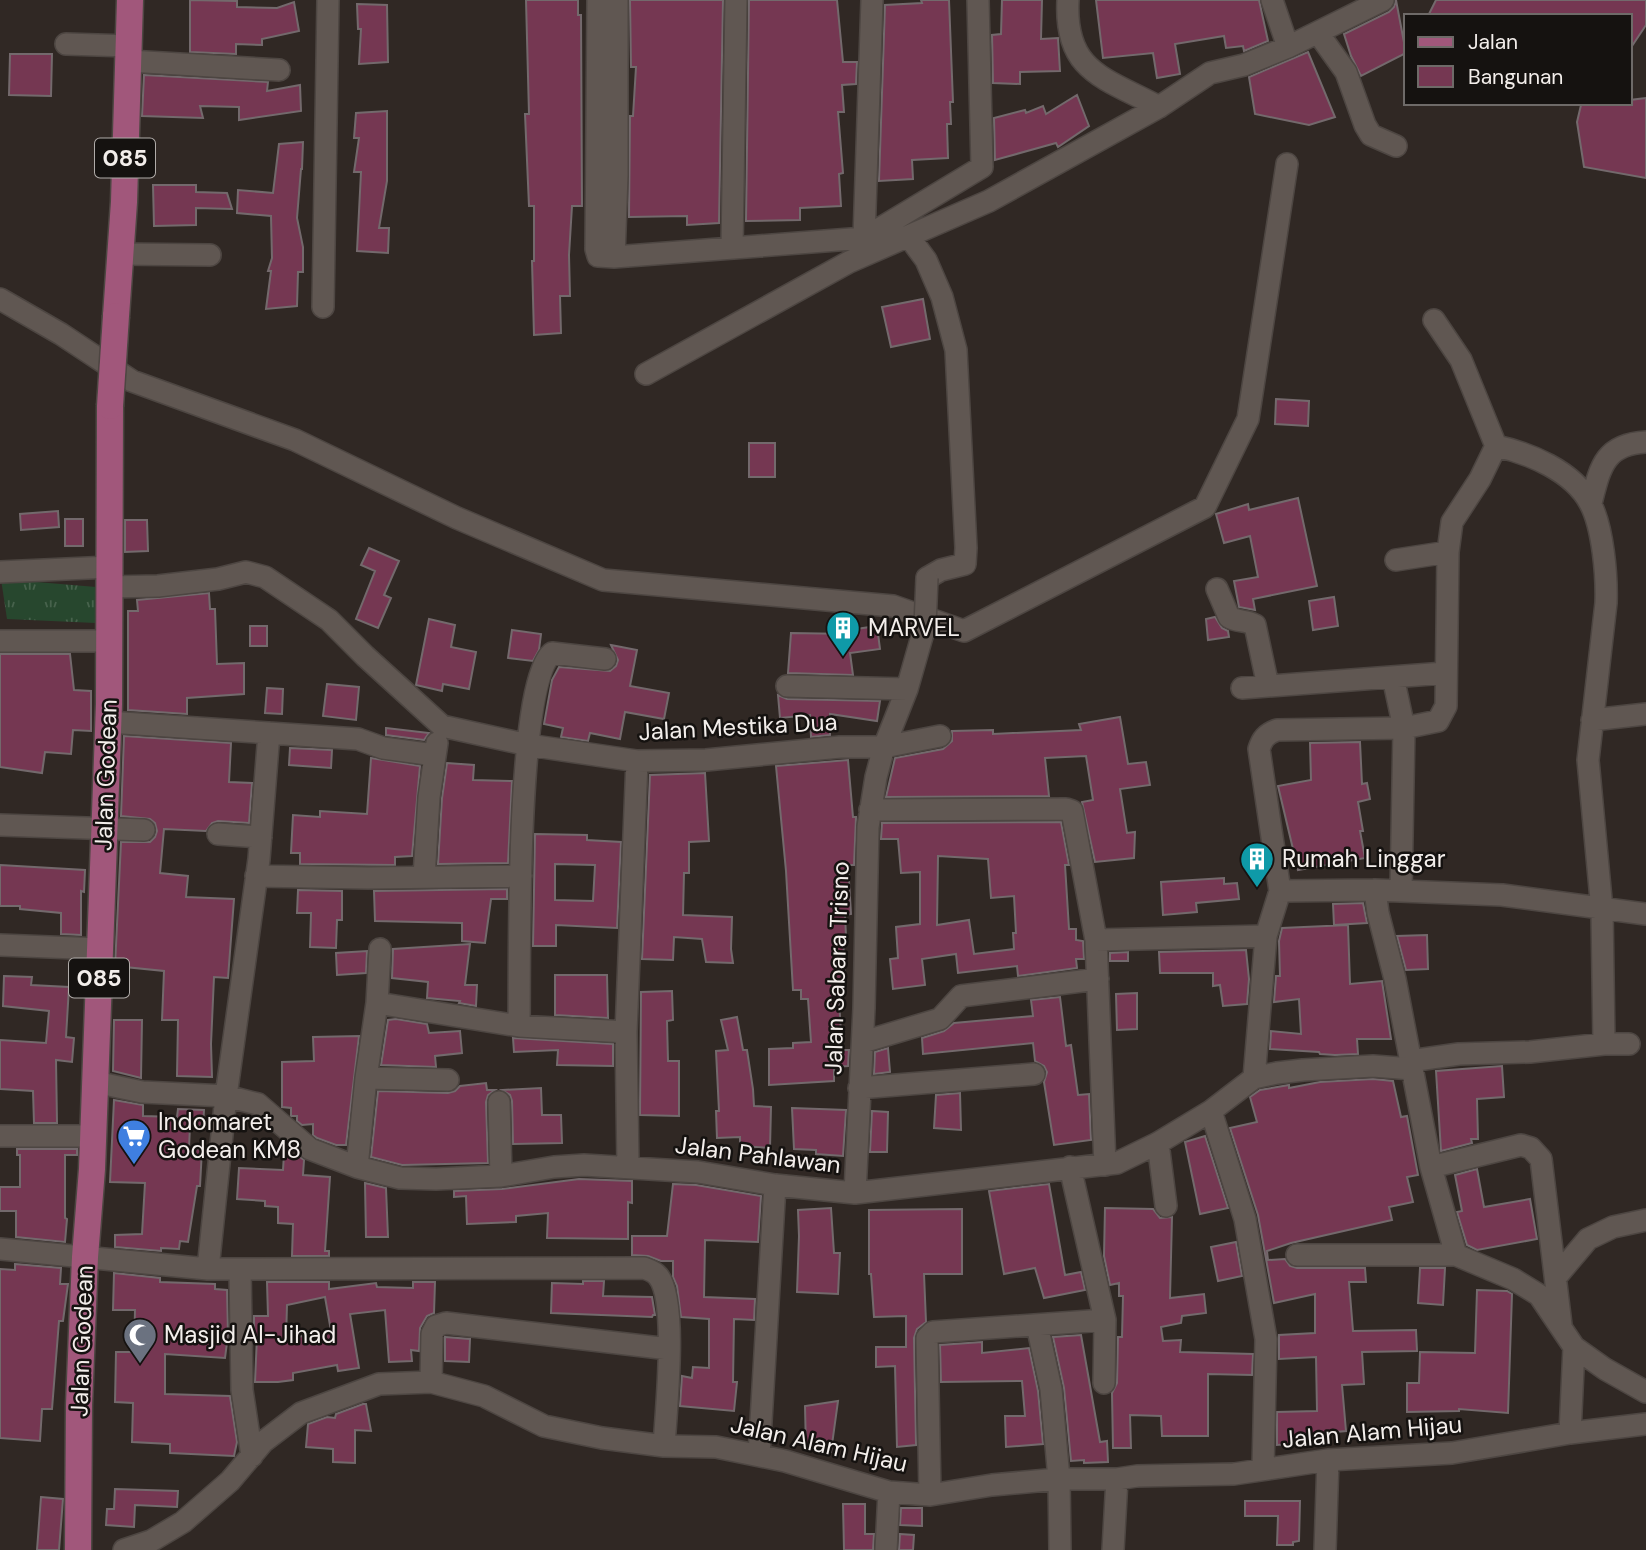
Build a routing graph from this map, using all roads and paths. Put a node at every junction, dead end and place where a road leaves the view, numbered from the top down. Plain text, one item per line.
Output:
1 (130, 0) edge
2 (328, 0) edge
3 (598, 0) edge
4 (617, 0) edge
5 (736, 0) edge
6 (872, 0) edge
7 (978, 0) edge
8 (1068, 0) edge
9 (1272, 0) edge
10 (1383, 0) edge
11 (1318, 33) junction
12 (66, 44) dead end
13 (1288, 47) junction
14 (129, 53) junction
15 (279, 70) dead end
16 (1159, 107) junction
17 (1396, 146) dead end
18 (1287, 164) dead end
19 (912, 236) junction
20 (864, 238) junction
21 (732, 248) junction
22 (119, 254) junction
23 (210, 255) dead end
24 (614, 257) junction
25 (0, 299) edge
26 (323, 307) dead end
27 (1434, 320) dead end
28 (646, 374) dead end
29 (1646, 442) edge
30 (1496, 446) junction
31 (1591, 503) junction
32 (1448, 552) junction
33 (1396, 560) dead end
34 (0, 572) edge
35 (110, 577) junction
36 (1217, 589) dead end
37 (0, 641) edge
38 (109, 641) junction
39 (605, 659) dead end
40 (1445, 673) junction
41 (1393, 677) junction
42 (788, 686) dead end
43 (1268, 686) junction
44 (906, 688) junction
45 (1242, 688) dead end
46 (1646, 714) edge
47 (1592, 720) junction
48 (108, 722) junction
49 (1404, 728) junction
50 (269, 733) junction
51 (940, 736) dead end
52 (439, 738) junction
53 (884, 747) junction
54 (527, 755) junction
55 (636, 761) junction
56 (870, 810) junction
57 (0, 825) edge
58 (103, 828) junction
59 (144, 830) dead end
60 (218, 834) dead end
61 (261, 837) junction
62 (256, 876) junction
63 (521, 876) junction
64 (424, 877) junction
65 (1375, 890) junction
66 (1280, 891) junction
67 (1401, 891) junction
68 (1602, 910) junction
69 (1646, 914) edge
70 (1266, 936) junction
71 (1096, 940) junction
72 (0, 945) edge
73 (100, 949) junction
74 (380, 949) dead end
75 (1098, 979) junction
76 (377, 1003) junction
77 (519, 1026) junction
78 (626, 1032) junction
79 (863, 1042) junction
80 (1604, 1044) junction
81 (1629, 1044) dead end
82 (1411, 1065) junction
83 (1034, 1074) dead end
84 (1254, 1078) junction
85 (366, 1079) junction
86 (448, 1080) dead end
87 (95, 1082) junction
88 (859, 1088) junction
89 (226, 1096) junction
90 (499, 1102) dead end
91 (1211, 1111) junction
92 (0, 1136) edge
93 (93, 1136) junction
94 (1158, 1143) junction
95 (1105, 1165) junction
96 (357, 1167) junction
97 (628, 1167) junction
98 (1070, 1167) junction
99 (1431, 1167) junction
100 (501, 1176) junction
101 (775, 1185) junction
102 (855, 1193) junction
103 (1166, 1206) dead end
104 (1646, 1220) edge
105 (0, 1249) edge
106 (1297, 1255) dead end
107 (1456, 1255) junction
108 (85, 1257) junction
109 (208, 1269) junction
110 (240, 1269) junction
111 (1556, 1278) junction
112 (1105, 1320) junction
113 (1037, 1325) junction
114 (1562, 1326) junction
115 (1574, 1347) junction
116 (669, 1349) junction
117 (431, 1382) junction
118 (1104, 1383) dead end
119 (1646, 1392) edge
120 (1646, 1424) edge
121 (1570, 1433) junction
122 (664, 1446) junction
123 (252, 1455) junction
124 (759, 1455) junction
125 (1328, 1460) junction
126 (1263, 1469) junction
127 (1059, 1479) junction
128 (1116, 1479) junction
129 (889, 1492) junction
130 (930, 1494) junction
131 (78, 1550) edge
132 (124, 1550) edge
133 (886, 1550) edge
134 (1060, 1550) edge
135 (1113, 1550) edge
136 (1325, 1550) edge

1 - 14 main road, Jalan Godean / 085
2 - 26 street
3 - 24 street
4 - 24 street
5 - 21 street
6 - 20 street
7 - 20 street
8 - 16 street
9 - 13 street
10 - 11 street
11 - 13 street
11 - 17 street
12 - 14 street
13 - 16 street
14 - 15 street
14 - 22 main road, Jalan Godean / 085
16 - 19 street
18 - 25 street
19 - 28 street
19 - 44 street, Jalan Sabara Trisno, bridge
20 - 21 street
21 - 24 street
22 - 23 street
22 - 35 main road, Jalan Godean / 085, bridge
27 - 30 street
29 - 31 street
30 - 31 street
30 - 32 street
31 - 47 street
32 - 33 street
32 - 40 street
34 - 35 street, Jalan Mestika Dua
35 - 38 main road, Jalan Godean / 085
35 - 52 street, Jalan Mestika Dua
36 - 43 street
37 - 38 street
38 - 48 main road, Jalan Godean / 085
39 - 54 street
40 - 41 street
40 - 49 street
41 - 43 street
41 - 49 street
42 - 44 street
43 - 45 street
44 - 53 street, Jalan Sabara Trisno
46 - 47 street
47 - 68 street
48 - 50 street
48 - 58 main road, Jalan Godean / 085
49 - 66 street
49 - 67 street
50 - 52 street
50 - 61 street
51 - 53 street, Jalan Mestika Dua
52 - 54 street, Jalan Mestika Dua
52 - 64 street
53 - 55 street, Jalan Mestika Dua
53 - 56 street, Jalan Sabara Trisno
54 - 55 street, Jalan Mestika Dua
54 - 63 street
55 - 78 street
56 - 71 street
56 - 79 street, Jalan Sabara Trisno
57 - 58 street
58 - 59 street
58 - 73 main road, Jalan Godean / 085
60 - 61 street
61 - 62 street
62 - 64 street
62 - 89 street
63 - 64 street
63 - 77 street
65 - 66 street
65 - 67 street
65 - 82 street
66 - 70 street
67 - 68 street
68 - 69 street
68 - 80 street
70 - 71 street
70 - 84 street
71 - 75 street
72 - 73 street
73 - 87 main road, Jalan Godean / 085
74 - 76 street
75 - 79 street
75 - 95 street
76 - 77 street
76 - 85 street
77 - 78 street
78 - 97 street
79 - 88 street, Jalan Sabara Trisno
80 - 81 street, Jalan Pahlawan
80 - 82 street, Jalan Pahlawan
82 - 84 street, Jalan Pahlawan
82 - 99 street
83 - 88 street
84 - 91 street, Jalan Pahlawan
85 - 86 street
85 - 96 street
87 - 89 street, Jalan Pahlawan
87 - 93 main road, Jalan Godean / 085
88 - 102 street, Jalan Sabara Trisno
89 - 96 street, Jalan Pahlawan
89 - 109 street
90 - 100 street
91 - 94 street, Jalan Pahlawan
91 - 126 street
92 - 93 street
93 - 108 main road, Jalan Godean / 085
94 - 95 street, Jalan Pahlawan
94 - 103 street
95 - 98 street, Jalan Pahlawan
96 - 100 street, Jalan Pahlawan
97 - 100 street, Jalan Pahlawan
97 - 101 street, Jalan Pahlawan
98 - 102 street, Jalan Pahlawan
98 - 112 street
99 - 107 street
99 - 111 street
101 - 102 street, Jalan Pahlawan
101 - 124 street
104 - 111 street
105 - 108 street
106 - 107 street
107 - 114 street
108 - 109 street
108 - 131 main road, Jalan Godean / 085
109 - 110 street
110 - 116 street
110 - 123 street
111 - 114 street
112 - 113 street
112 - 118 street
113 - 127 street
113 - 130 street
114 - 115 street
115 - 119 street
115 - 121 street
116 - 117 street
116 - 122 street
117 - 122 street, Jalan Alam Hijau
117 - 123 street, Jalan Alam Hijau
120 - 121 street, Jalan Alam Hijau
121 - 125 street, Jalan Alam Hijau
122 - 124 street, Jalan Alam Hijau
123 - 132 street, Jalan Alam Hijau
124 - 129 street, Jalan Alam Hijau
125 - 126 street, Jalan Alam Hijau
125 - 136 street
126 - 128 street, Jalan Alam Hijau
127 - 128 street, Jalan Alam Hijau
127 - 130 street, Jalan Alam Hijau
127 - 134 street
128 - 135 street
129 - 130 street, Jalan Alam Hijau
129 - 133 street

